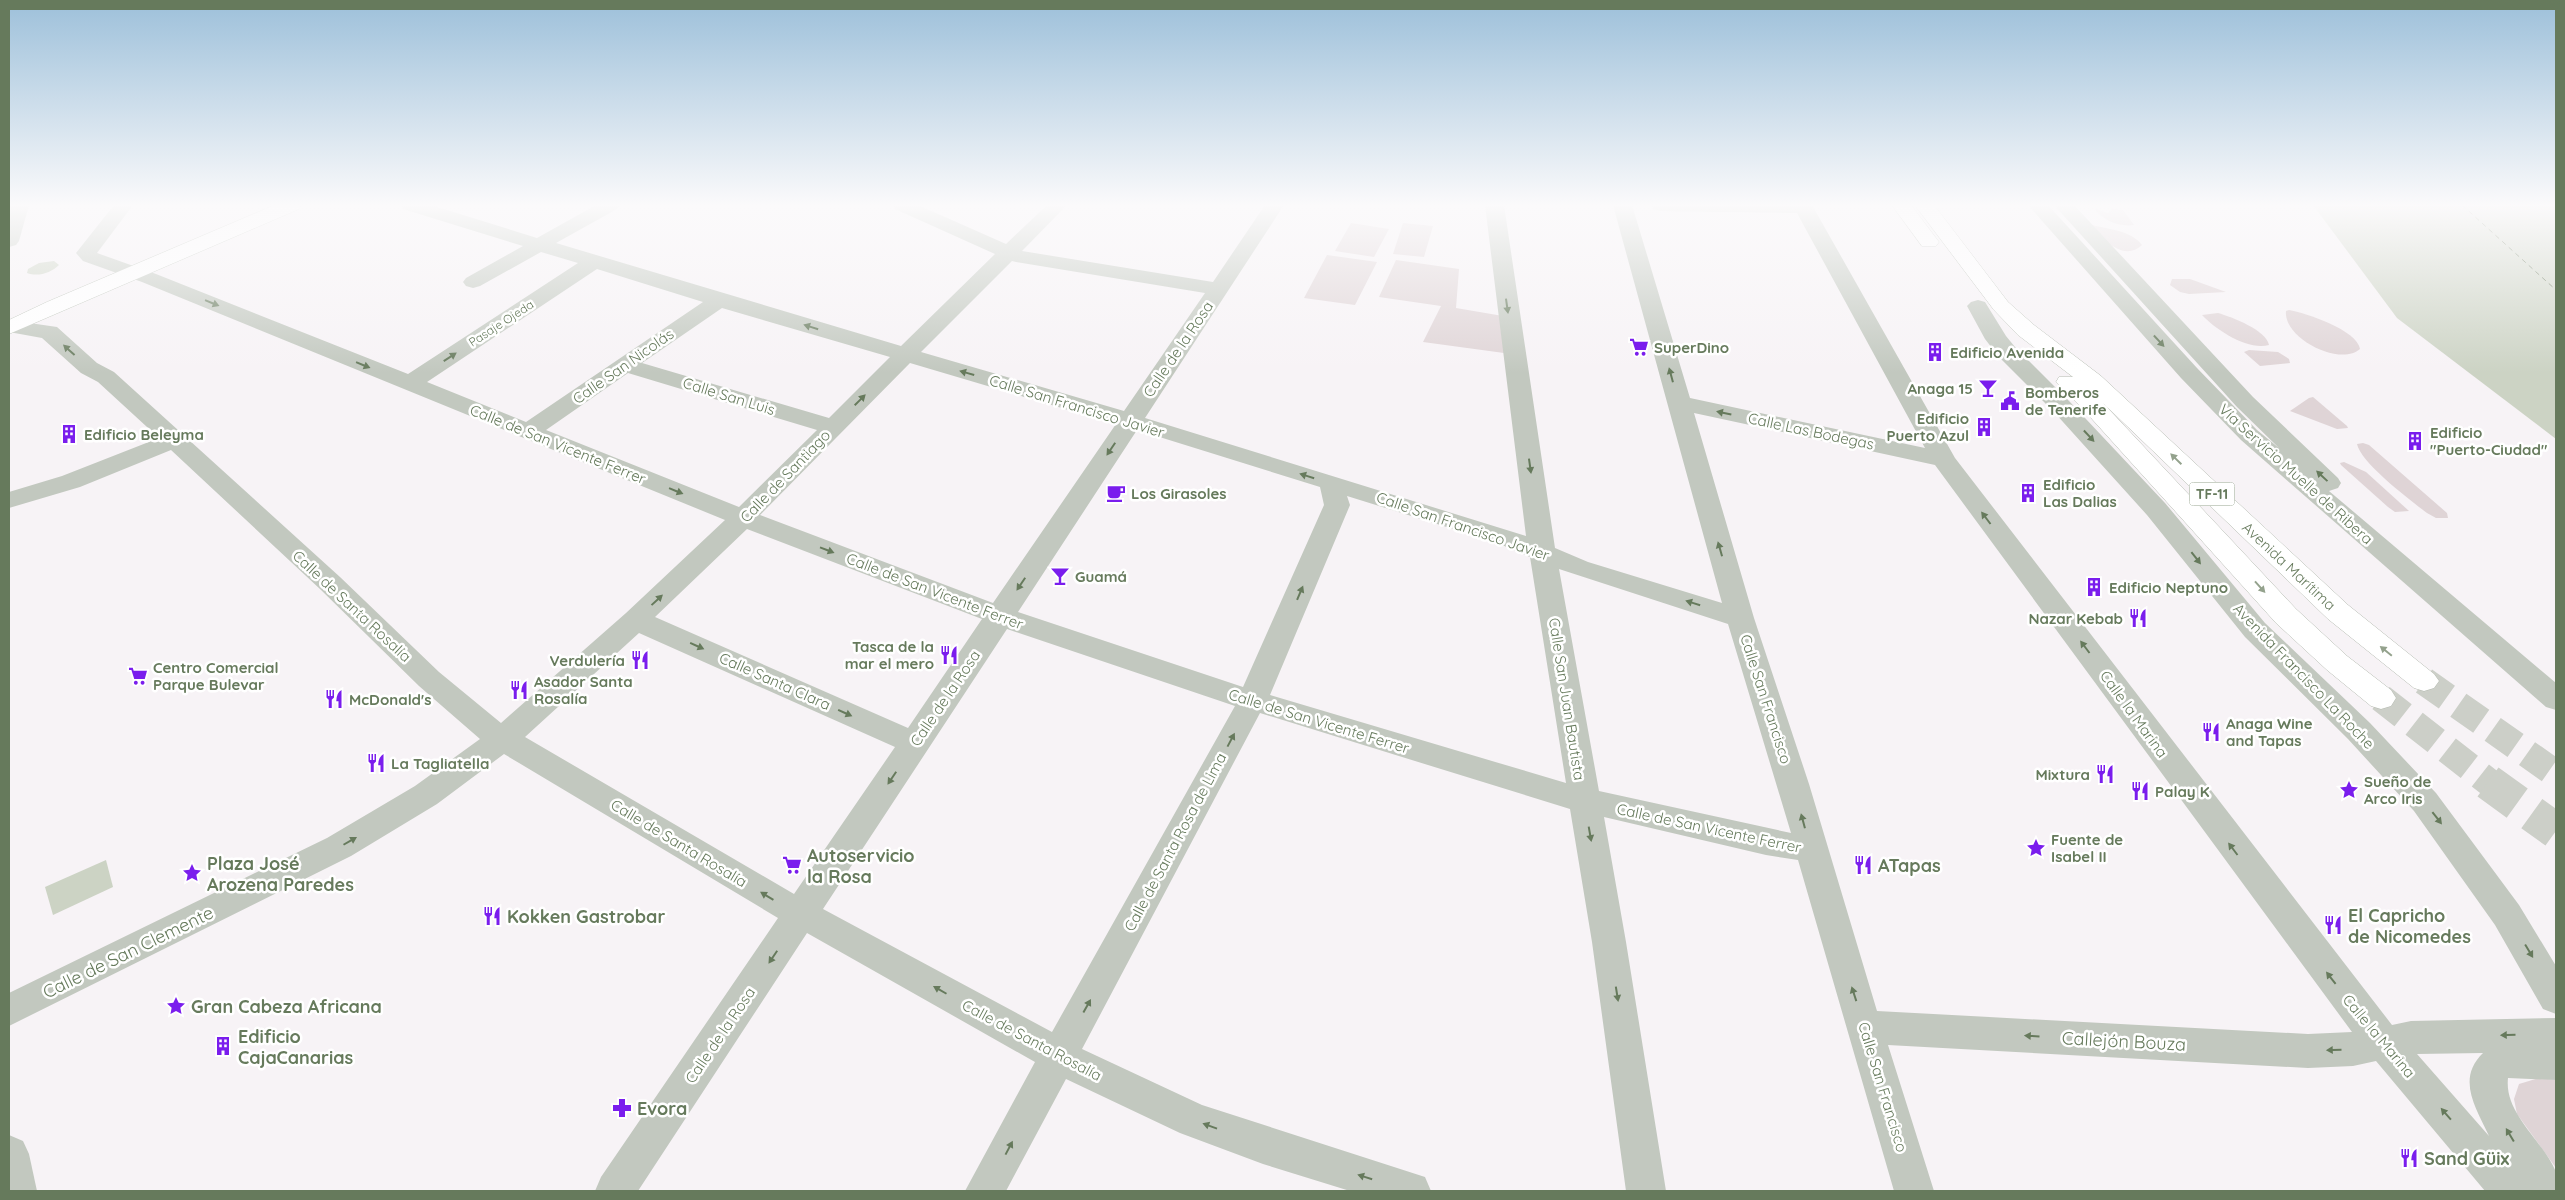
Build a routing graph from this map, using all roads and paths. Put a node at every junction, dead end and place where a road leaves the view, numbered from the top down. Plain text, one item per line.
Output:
1 (100, 261) edge
2 (160, 261) edge
3 (510, 261) edge
4 (591, 261) edge
5 (999, 261) edge
6 (1045, 261) edge
7 (1238, 261) edge
8 (1502, 261) edge
9 (1639, 261) edge
10 (1833, 261) edge
11 (1950, 261) edge
12 (1961, 261) edge
13 (2087, 261) edge
14 (2113, 261) edge
15 (594, 262) junction
16 (132, 273) junction
17 (473, 282) dead end
18 (1219, 289) junction
19 (719, 300) junction
20 (64, 302) junction
21 (1990, 306) junction
22 (10, 327) edge
23 (49, 332) junction
24 (904, 355) junction
25 (625, 365) junction
26 (409, 384) junction
27 (1679, 403) junction
28 (1130, 421) junction
29 (832, 427) junction
30 (527, 432) junction
31 (173, 441) junction
32 (1943, 459) junction
33 (1331, 483) junction
34 (20, 497) edge
35 (743, 518) junction
36 (1543, 552) junction
37 (1000, 616) junction
38 (1740, 618) junction
39 (636, 620) junction
40 (2556, 681) edge
41 (2424, 682) tunnel mouth
42 (2381, 698) tunnel mouth
43 (2556, 699) edge
44 (1252, 700) junction
45 (504, 738) junction
46 (914, 744) junction
47 (1584, 800) junction
48 (1811, 849) junction
49 (801, 914) junction
50 (2556, 998) edge
51 (9, 1010) edge
52 (1864, 1027) junction
53 (2556, 1034) edge
54 (2383, 1044) junction
55 (1058, 1057) junction
56 (2556, 1063) edge
57 (9, 1154) edge
58 (17, 1191) edge
59 (614, 1191) edge
60 (986, 1191) edge
61 (1411, 1191) edge
62 (1646, 1191) edge
63 (1914, 1191) edge
64 (2511, 1191) edge
65 (2545, 1191) edge

1 - 16 street, Calle de San Vicente Ferrer
2 - 16 main road
3 - 17 street
4 - 15 street, Calle San Francisco Javier
5 - 24 street, Calle de Santiago
6 - 18 street
7 - 18 street, Calle de la Rosa
8 -> 36 street, Calle San Juan Bautista
27 -> 9 street, Calle San Francisco
10 - 32 street, Calle la Marina
11 - 21 main road, Avenida Francisco La Roche / TF-11
12 - 21 main road, Avenida Francisco La Roche / TF-11
13 -> 43 street, Vía Servicio Muelle de Ribera
40 -> 14 street, Vía Servicio Muelle de Ribera
15 - 19 street, Calle San Francisco Javier
26 -> 15 street, Pasaje Ojeda
16 - 20 main road
16 -> 26 street, Calle de San Vicente Ferrer
18 - 28 street, Calle de la Rosa
24 -> 19 street, Calle San Francisco Javier
19 - 25 street, Calle San Nicolás
20 - 22 main road
20 - 23 street
41 -> 21 main road, Avenida Marítima / TF-11
21 -> 42 main road, Avenida Marítima / TF-11
21 -> 50 street, Avenida Francisco La Roche
22 - 23 street
31 -> 23 street, Calle de Santa Rosalía
28 -> 24 street, Calle San Francisco Javier
29 -> 24 street, Calle de Santiago
25 - 29 street, Calle San Luis
25 - 30 street, Calle San Nicolás
26 - 30 street, Calle de San Vicente Ferrer
32 -> 27 street, Calle Las Bodegas
38 -> 27 street, Calle San Francisco
33 -> 28 street, Calle San Francisco Javier
28 -> 37 street, Calle de la Rosa
29 - 35 street, Calle de Santiago
30 -> 35 street, Calle de San Vicente Ferrer
31 - 34 street
31 - 45 street, Calle de Santa Rosalía
54 -> 32 street, Calle la Marina
33 - 36 street, Calle San Francisco Javier
44 -> 33 street, Calle de Santa Rosa de Lima
35 -> 37 street, Calle de San Vicente Ferrer
39 -> 35 street, Calle de Santiago
38 -> 36 street, Calle San Francisco Javier
36 - 47 street, Calle San Juan Bautista
37 - 44 street, Calle de San Vicente Ferrer
37 - 46 street, Calle de la Rosa
48 -> 38 street, Calle San Francisco
39 - 45 street, Calle de Santiago
39 -> 46 street, Calle Santa Clara
44 - 47 street, Calle de San Vicente Ferrer
55 -> 44 street, Calle de Santa Rosa de Lima
49 -> 45 street, Calle de Santa Rosalía
51 -> 45 street, Calle de San Clemente
46 -> 49 street, Calle de la Rosa
47 - 48 street, Calle de San Vicente Ferrer
47 -> 62 street, Calle San Juan Bautista
52 -> 48 street, Calle San Francisco
55 -> 49 street, Calle de Santa Rosalía
49 -> 59 street, Calle de la Rosa
54 -> 52 street, Callejón Bouza
52 - 63 street, Calle San Francisco
53 -> 54 street, Callejón Bouza
64 -> 54 street, Calle la Marina
60 -> 55 street, Calle de Santa Rosa de Lima
61 -> 55 street, Calle de Santa Rosalía
65 -> 56 street
57 - 58 street

